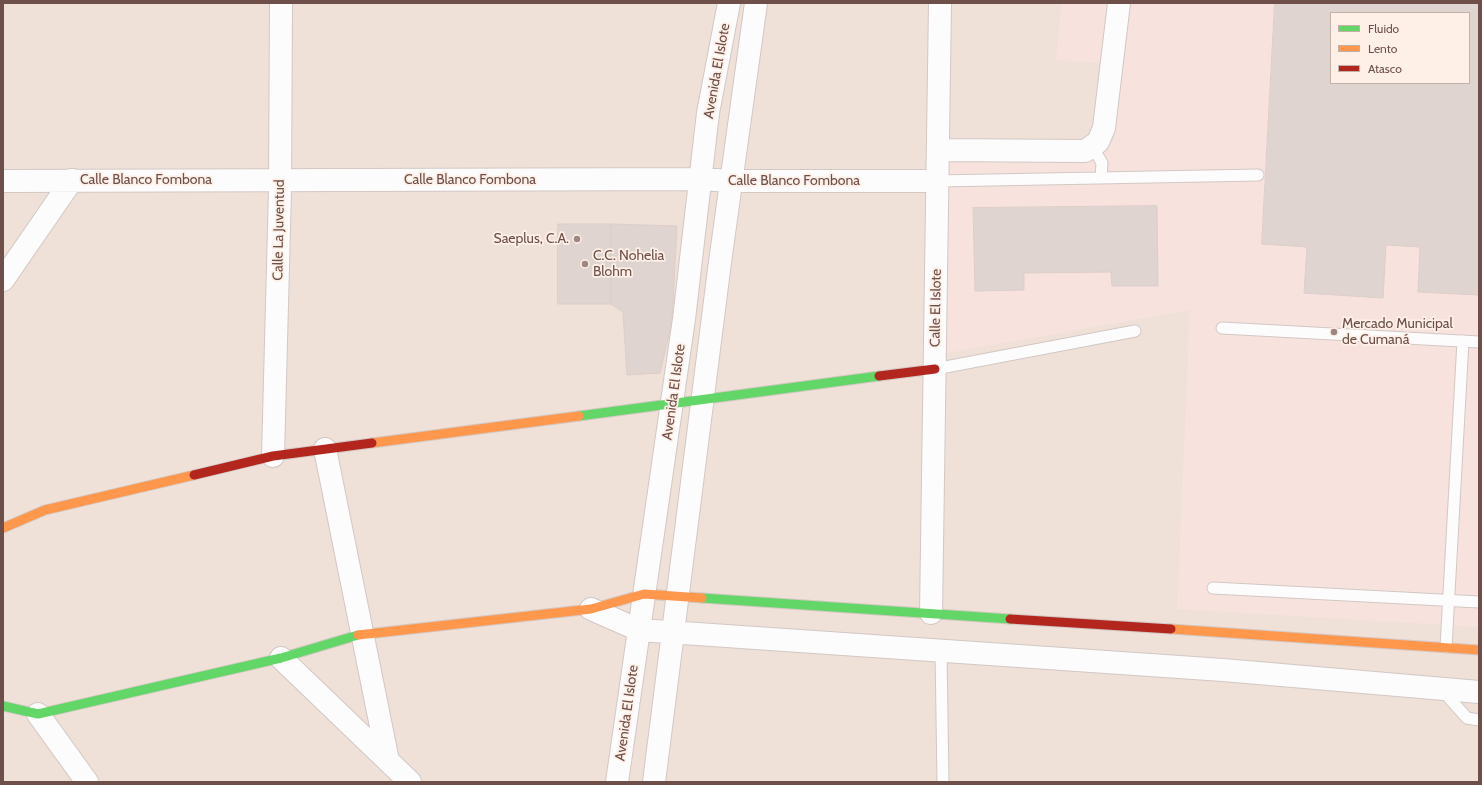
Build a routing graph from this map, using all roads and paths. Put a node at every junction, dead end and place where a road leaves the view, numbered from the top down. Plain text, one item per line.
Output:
1 (281, 3) edge
2 (729, 3) edge
3 (756, 3) edge
4 (940, 3) edge
5 (1119, 3) edge
6 (1092, 146) junction
7 (938, 150) junction
8 (1258, 175) dead end
9 (1101, 178) junction
10 (280, 179) junction
11 (700, 179) junction
12 (72, 180) junction
13 (3, 181) edge
14 (731, 181) junction
15 (937, 181) junction
16 (3, 280) edge
17 (1222, 328) dead end
18 (1135, 331) dead end
19 (1463, 341) junction
20 (1479, 342) edge
21 (935, 369) junction
22 (702, 399) junction
23 (672, 402) junction
24 (325, 449) junction
25 (273, 456) junction
26 (3, 528) edge
27 (1213, 588) dead end
28 (644, 594) junction
29 (678, 597) junction
30 (1448, 601) junction
31 (1479, 602) edge
32 (591, 609) junction
33 (932, 613) junction
34 (639, 630) junction
35 (363, 633) junction
36 (673, 633) junction
37 (1446, 647) junction
38 (1479, 650) edge
39 (942, 651) junction
40 (282, 658) junction
41 (1441, 689) junction
42 (1479, 692) edge
43 (3, 706) edge
44 (38, 714) junction
45 (1479, 720) edge
46 (388, 760) junction
47 (87, 782) edge
48 (410, 782) edge
49 (617, 782) edge
50 (654, 782) edge
51 (944, 782) edge

1 - 10 street, Calle La Juventud
2 - 11 street, Avenida El Islote
3 - 14 street, Avenida El Islote
4 - 7 street, Calle El Islote
5 - 6 street
6 - 7 street
6 - 9 lane
7 - 15 street, Calle El Islote
8 - 9 lane
9 - 15 lane
10 - 11 street, Calle Blanco Fombona
10 - 12 street, Calle Blanco Fombona
10 - 25 street, Calle La Juventud
11 - 14 street, Calle Blanco Fombona
11 - 23 street, Avenida El Islote
12 - 13 street, Calle Blanco Fombona
12 - 16 street
14 - 15 street, Calle Blanco Fombona
14 - 22 street, Avenida El Islote
15 - 21 street, Calle El Islote
17 - 19 lane
18 - 21 lane
19 - 20 lane
19 - 30 lane
21 - 22 street
21 - 33 street, Calle El Islote
22 - 23 street
22 - 29 street, Avenida El Islote
23 - 24 street
23 - 28 street, Avenida El Islote
24 - 25 street
24 - 35 street
25 - 26 street
27 - 30 lane
28 - 29 street
28 - 32 street
28 - 34 street, Avenida El Islote
29 - 33 street
29 - 36 street, Avenida El Islote
30 - 31 lane
30 - 37 lane
32 - 34 street
32 - 35 street
33 - 37 street
34 - 36 street
34 - 49 street, Avenida El Islote
35 - 40 street
35 - 46 street
36 - 39 street
36 - 50 street, Avenida El Islote
37 - 38 street
39 - 41 street
39 - 51 lane
40 - 44 street
40 - 46 street
41 - 42 street
41 - 45 lane
43 - 44 street
44 - 47 street
46 - 48 street

